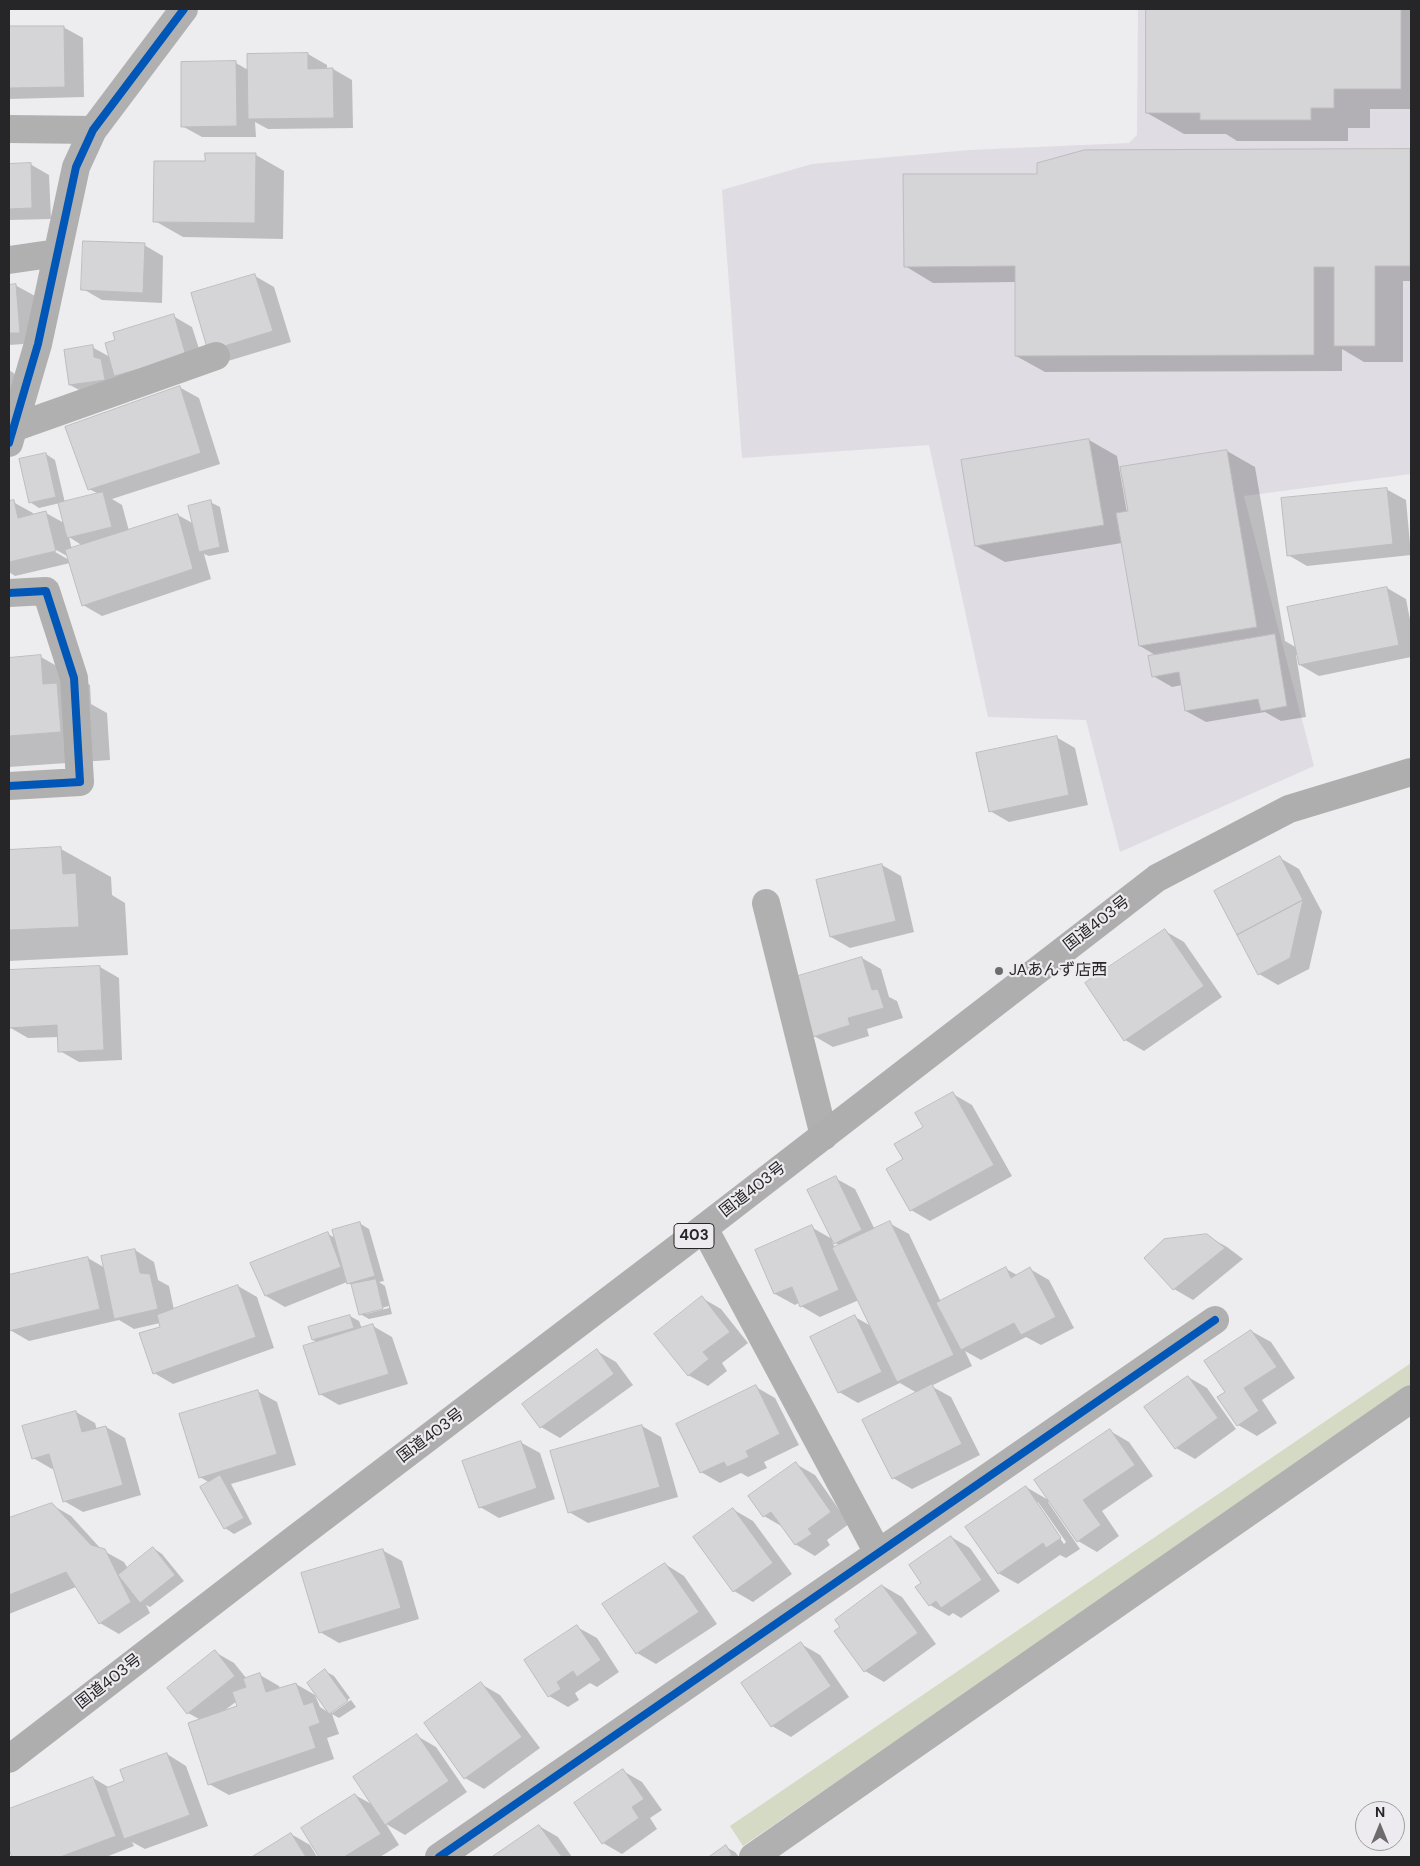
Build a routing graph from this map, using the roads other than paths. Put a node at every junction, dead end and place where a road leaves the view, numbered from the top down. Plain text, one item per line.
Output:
1 (184, 9) edge
2 (9, 129) edge
3 (93, 130) junction
4 (57, 254) junction
5 (9, 260) edge
6 (216, 356) dead end
7 (11, 435) edge
8 (9, 593) edge
9 (1411, 772) edge
10 (9, 786) edge
11 (766, 903) dead end
12 (824, 1136) junction
13 (704, 1228) junction
14 (1215, 1320) dead end
15 (1411, 1399) edge
16 (878, 1553) junction
17 (9, 1760) edge
18 (439, 1857) edge
19 (753, 1857) edge

1 - 3 street
2 - 3 street
3 - 4 street
4 - 5 street
4 - 7 street
6 - 7 street
8 - 10 street
9 - 12 highway, 国道403号 / 403
11 - 12 street
12 - 13 highway, 国道403号 / 403
13 - 16 street
13 - 17 highway, 国道403号 / 403
14 - 16 street
15 - 19 street
16 - 18 street

